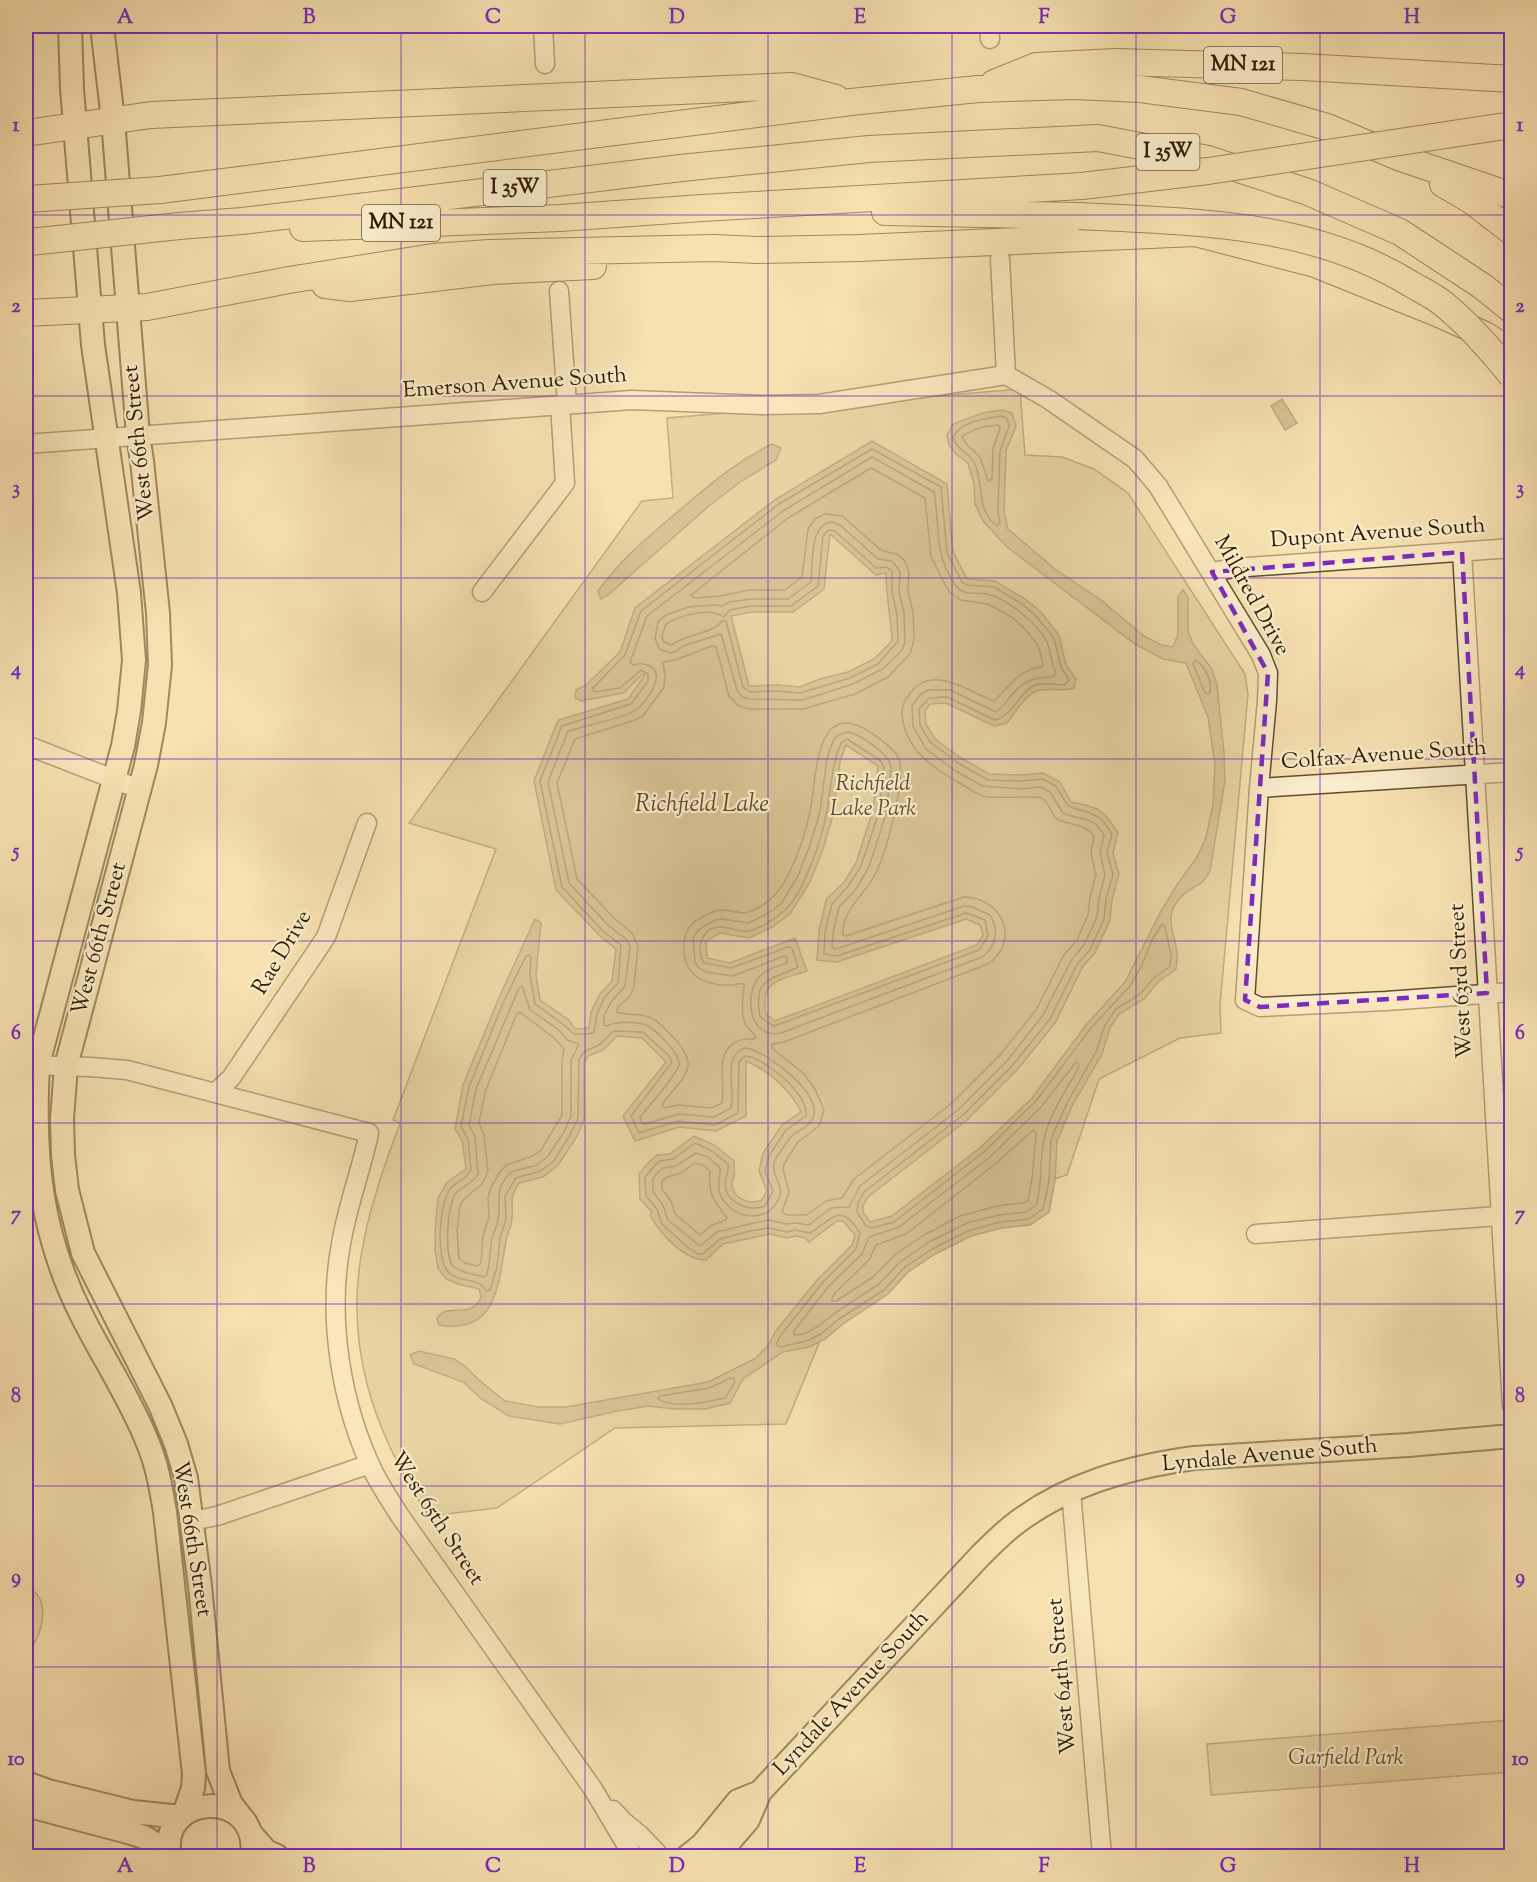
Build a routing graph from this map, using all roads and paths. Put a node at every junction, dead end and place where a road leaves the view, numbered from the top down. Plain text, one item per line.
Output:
1 (70, 26) edge
2 (102, 26) edge
3 (543, 26) edge
4 (1512, 61) edge
5 (545, 64) dead end
6 (1303, 67) junction
7 (1512, 79) edge
8 (978, 89) junction
9 (851, 102) junction
10 (113, 120) junction
11 (76, 124) junction
12 (1512, 125) edge
13 (26, 133) edge
14 (1401, 158) junction
15 (1512, 196) edge
16 (27, 200) edge
17 (702, 208) junction
18 (242, 221) junction
19 (1512, 232) edge
20 (28, 242) edge
21 (1000, 259) dead end
22 (559, 291) dead end
23 (128, 308) junction
24 (1512, 310) edge
25 (90, 311) junction
26 (26, 313) edge
27 (1512, 352) edge
28 (1006, 375) junction
29 (1512, 376) edge
30 (563, 404) junction
31 (138, 435) junction
32 (106, 437) junction
33 (26, 444) edge
34 (1512, 548) edge
35 (1462, 552) junction
36 (1212, 573) junction
37 (482, 592) dead end
38 (26, 745) edge
39 (1512, 772) edge
40 (1474, 774) junction
41 (114, 781) junction
42 (1259, 788) junction
43 (139, 789) junction
44 (367, 824) dead end
45 (1512, 992) edge
46 (1487, 993) junction
47 (32, 1065) edge
48 (66, 1066) junction
49 (215, 1093) junction
50 (1506, 1215) edge
51 (1256, 1234) dead end
52 (1512, 1406) edge
53 (1512, 1436) edge
54 (370, 1464) junction
55 (1071, 1491) junction
56 (192, 1521) junction
57 (26, 1789) edge
58 (593, 1789) junction
59 (760, 1792) junction
60 (182, 1816) junction
61 (250, 1838) edge
62 (169, 1855) edge
63 (277, 1857) edge
64 (633, 1857) edge
65 (660, 1857) edge
66 (688, 1857) edge
67 (717, 1857) edge
68 (1102, 1857) edge

1 - 11 main road, West 66th Street
2 - 10 main road, West 66th Street
3 - 5 street
4 - 6 highway
6 - 7 highway, MN 121
6 - 8 highway, MN 121
8 - 9 highway, I 35W
8 - 14 highway, I 35W
9 - 10 highway
9 - 16 highway, I 35W, bridge
10 - 11 highway
10 - 23 main road, West 66th Street
11 - 13 highway
11 - 25 main road, West 66th Street
12 - 17 highway, MN 121, bridge
14 - 15 highway
14 - 19 highway, I 35W
17 - 18 highway, MN 121
17 - 29 highway, bridge
18 - 20 highway, I 35W, bridge
18 - 24 highway, I 35W
21 - 28 street
22 - 30 street
23 - 25 highway
23 - 27 highway
23 - 31 main road, West 66th Street
25 - 26 highway
25 - 32 main road, West 66th Street
28 - 30 street, Emerson Avenue South
28 - 36 street, Mildred Drive
30 - 31 street, Emerson Avenue South
30 - 37 street
31 - 32 street, Emerson Avenue South
31 - 43 main road, West 66th Street
32 - 33 street, Emerson Avenue South
32 - 41 main road, West 66th Street
34 - 35 street, Dupont Avenue South
35 - 36 street, Dupont Avenue South
35 - 40 street, West 63rd Street
36 - 42 street, Mildred Drive
38 - 41 street
39 - 40 street, Colfax Avenue South
40 - 42 street, Colfax Avenue South
40 - 46 street, West 63rd Street
41 - 43 street
41 - 47 main road, West 66th Street
42 - 46 street, Mildred Drive
43 - 48 main road, West 66th Street
44 - 49 street, Rae Drive
45 - 46 street
46 - 50 street, West 63rd Street
47 - 48 street
47 - 60 main road, West 66th Street
48 - 49 street
48 - 56 main road, West 66th Street
49 - 54 street, West 65th Street
50 - 51 street
50 - 52 street, West 63rd Street
53 - 55 main road, Lyndale Avenue South
54 - 56 street
54 - 58 street, West 65th Street
55 - 59 main road, Lyndale Avenue South
55 - 68 street, West 64th Street
56 - 61 main road, West 66th Street
57 - 60 main road
57 - 62 main road
58 - 64 street, West 65th Street
58 - 65 street, West 65th Street
59 - 66 main road, Lyndale Avenue South
59 - 67 main road, Lyndale Avenue South
60 - 61 main road
60 - 62 main road, West 66th Street
61 - 63 main road

